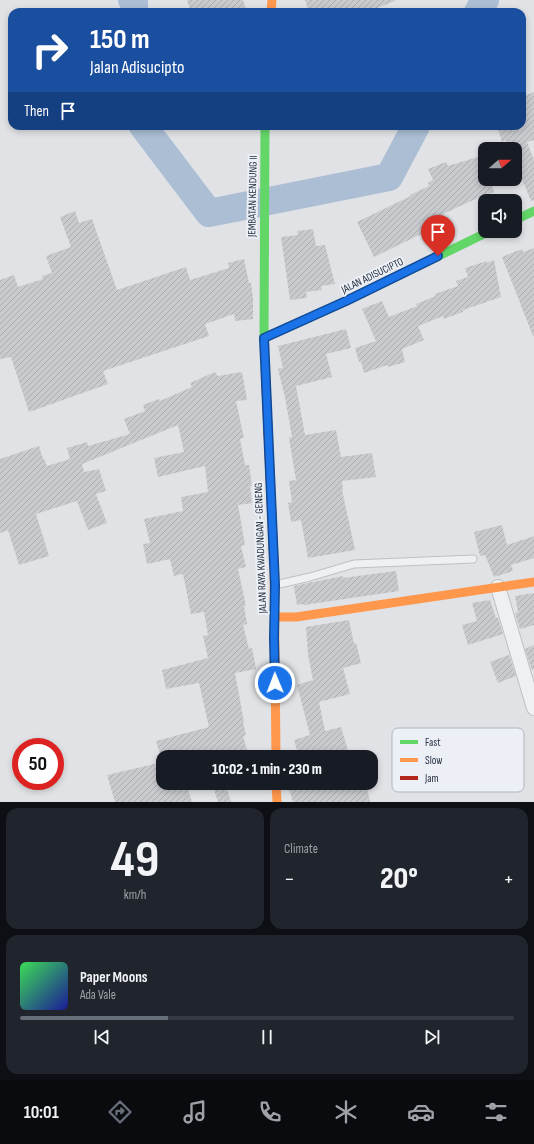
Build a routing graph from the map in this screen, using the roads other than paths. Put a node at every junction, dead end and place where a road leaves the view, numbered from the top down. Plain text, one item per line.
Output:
1 (266, 130) edge
2 (534, 211) edge
3 (522, 217) edge
4 (478, 237) edge
5 (264, 338) junction
6 (473, 559) dead end
7 (534, 582) edge
8 (275, 585) junction
9 (498, 587) junction
10 (275, 617) junction
11 (534, 708) edge
12 (276, 750) edge
13 (276, 790) edge
14 (277, 802) edge

1 - 5 main road, JEMBATAN KENDUNG II
2 - 3 main road
4 - 5 main road, JALAN ADISUCIPTO
5 - 8 main road, JALAN RAYA KWADUNGAN - GENENG
6 - 8 lane
7 - 9 main road
8 - 10 main road, JALAN RAYA KWADUNGAN - GENENG
9 - 10 main road
9 - 11 street
10 - 12 main road, JALAN RAYA KWADUNGAN - GENENG
13 - 14 main road

